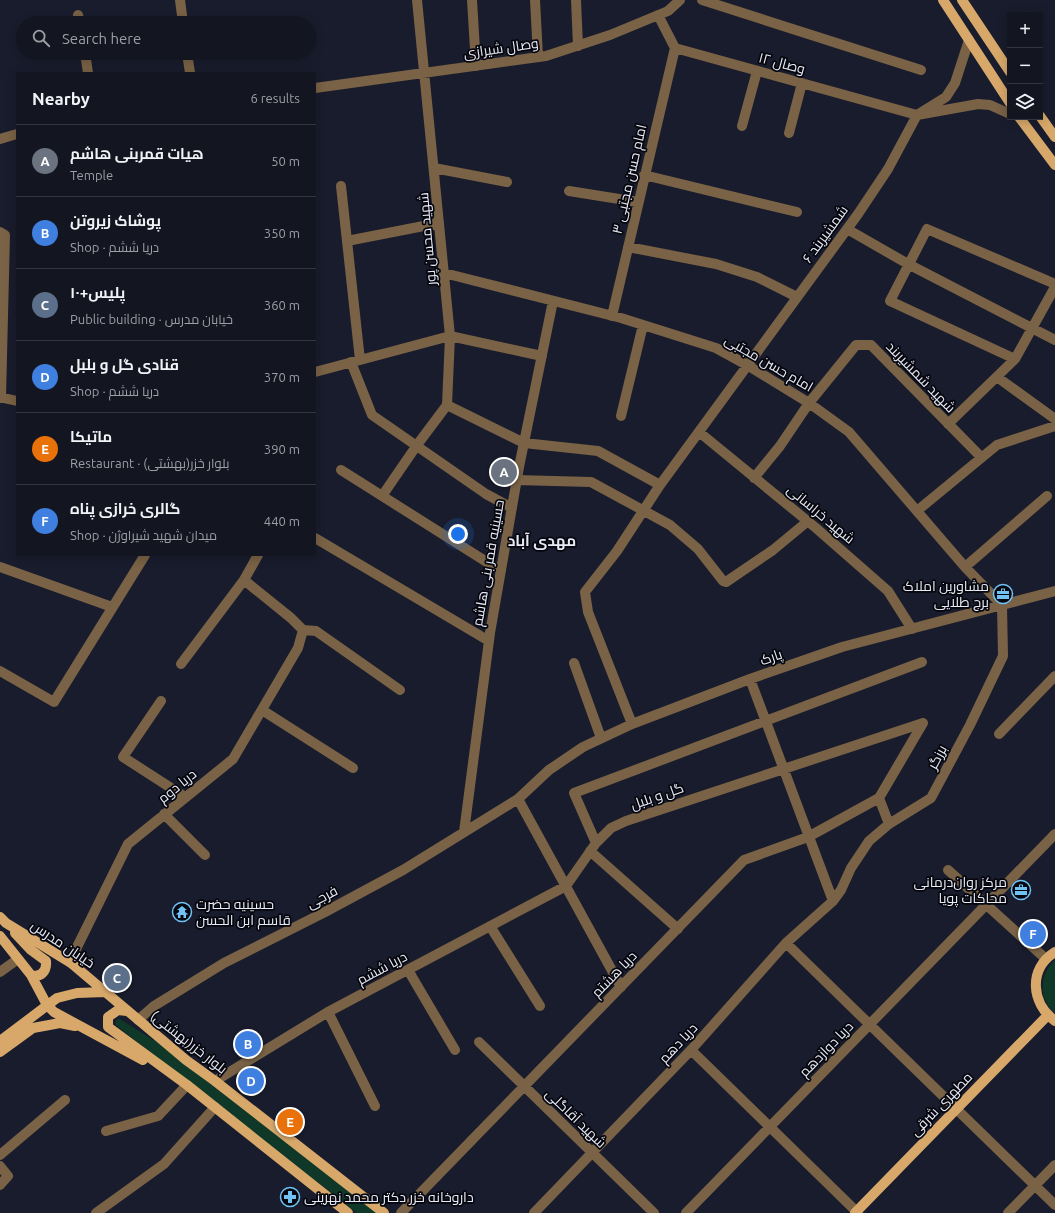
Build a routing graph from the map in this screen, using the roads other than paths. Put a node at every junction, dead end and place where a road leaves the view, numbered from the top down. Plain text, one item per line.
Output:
1 (180, 0) edge
2 (418, 0) edge
3 (472, 0) edge
4 (535, 0) edge
5 (576, 0) edge
6 (680, 0) edge
7 (702, 0) edge
8 (943, 0) edge
9 (962, 0) edge
10 (658, 15) junction
11 (182, 16) edge
12 (969, 40) junction
13 (578, 46) junction
14 (675, 48) junction
15 (538, 57) junction
16 (86, 60) edge
17 (188, 60) edge
18 (476, 66) junction
19 (1007, 68) edge
20 (921, 70) dead end
21 (757, 71) junction
22 (88, 72) edge
23 (190, 72) edge
24 (425, 73) junction
25 (802, 83) junction
26 (316, 88) edge
27 (1007, 98) edge
28 (1007, 113) edge
29 (918, 115) junction
30 (1021, 120) edge
31 (1043, 120) edge
32 (742, 126) dead end
33 (789, 133) dead end
34 (16, 134) edge
35 (1055, 137) edge
36 (0, 139) edge
37 (1055, 165) edge
38 (434, 168) junction
39 (644, 175) junction
40 (507, 182) dead end
41 (341, 186) dead end
42 (569, 191) dead end
43 (638, 202) junction
44 (797, 212) dead end
45 (439, 223) junction
46 (847, 229) junction
47 (0, 232) edge
48 (347, 241) junction
49 (628, 247) junction
50 (908, 264) junction
51 (444, 273) junction
52 (1055, 286) edge
53 (797, 297) junction
54 (554, 301) junction
55 (612, 316) junction
56 (643, 325) junction
57 (1033, 328) junction
58 (450, 336) junction
59 (1055, 340) edge
60 (542, 356) junction
61 (1015, 359) junction
62 (356, 361) junction
63 (747, 365) junction
64 (316, 372) edge
65 (997, 377) junction
66 (1, 398) edge
67 (16, 401) edge
68 (809, 403) junction
69 (447, 405) junction
70 (621, 416) dead end
71 (1055, 419) edge
72 (948, 424) junction
73 (1055, 426) edge
74 (699, 432) junction
75 (524, 443) junction
76 (417, 445) junction
77 (981, 457) junction
78 (341, 470) dead end
79 (754, 478) junction
80 (516, 480) junction
81 (660, 485) junction
82 (382, 496) junction
83 (1047, 496) dead end
84 (512, 508) junction
85 (642, 510) junction
86 (918, 510) junction
87 (808, 521) junction
88 (316, 539) edge
89 (144, 556) edge
90 (257, 556) edge
91 (0, 567) edge
92 (965, 567) junction
93 (501, 571) junction
94 (244, 580) junction
95 (1055, 591) edge
96 (1002, 605) junction
97 (112, 607) junction
98 (912, 629) junction
99 (302, 630) junction
100 (489, 641) junction
101 (922, 662) dead end
102 (574, 663) dead end
103 (181, 664) dead end
104 (0, 671) edge
105 (1055, 676) edge
106 (750, 679) junction
107 (400, 690) dead end
108 (161, 701) dead end
109 (262, 710) junction
110 (765, 721) junction
111 (632, 724) junction
112 (999, 734) dead end
113 (601, 738) junction
114 (353, 768) dead end
115 (782, 768) junction
116 (185, 797) junction
117 (879, 798) junction
118 (518, 799) junction
119 (164, 814) junction
120 (889, 824) junction
121 (464, 832) junction
122 (1055, 834) edge
123 (808, 837) junction
124 (593, 847) junction
125 (205, 855) dead end
126 (948, 870) dead end
127 (566, 886) junction
128 (842, 890) joint
129 (833, 901) junction
130 (986, 904) junction
131 (3, 920) edge
132 (490, 926) junction
133 (678, 929) junction
134 (0, 936) edge
135 (786, 943) junction
136 (1055, 952) edge
137 (18, 959) junction
138 (1046, 959) junction
139 (71, 963) junction
140 (408, 970) junction
141 (0, 972) edge
142 (31, 975) junction
143 (621, 987) junction
144 (105, 992) junction
145 (46, 1005) junction
146 (540, 1006) dead end
147 (127, 1011) junction
148 (328, 1012) junction
149 (1051, 1018) edge
150 (138, 1020) junction
151 (870, 1025) junction
152 (88, 1029) junction
153 (0, 1040) edge
154 (479, 1042) dead end
155 (455, 1050) dead end
156 (691, 1050) junction
157 (0, 1052) edge
158 (215, 1081) junction
159 (187, 1085) junction
160 (524, 1086) junction
161 (65, 1100) dead end
162 (375, 1106) dead end
163 (215, 1107) junction
164 (956, 1109) junction
165 (770, 1127) junction
166 (106, 1131) dead end
167 (592, 1152) junction
168 (0, 1155) edge
169 (1055, 1165) edge
170 (0, 1166) edge
171 (0, 1185) edge
172 (1035, 1185) junction
173 (1055, 1205) edge
174 (857, 1212) edge
175 (96, 1213) edge
176 (348, 1213) edge
177 (384, 1213) edge
178 (401, 1213) edge
179 (534, 1213) edge
180 (654, 1213) edge
181 (686, 1213) edge
182 (1008, 1213) edge

1 - 11 street
2 - 24 street, شهید محسن پور
3 - 18 street
4 - 15 street
5 - 13 street
6 - 10 street, وصال شیرازی
7 - 20 street
8 - 12 main road
9 - 19 main road
10 - 13 street, وصال شیرازی
10 - 14 street
12 - 27 main road
12 - 29 street, شمشیربند ۶
13 - 15 street, وصال شیرازی
14 - 21 street, وصال ۱۲
14 - 39 street, امام حسن مجتبی ۳
15 - 18 street, وصال شیرازی
16 - 22 street
17 - 23 street
18 - 24 street, وصال شیرازی
21 - 25 street, وصال ۱۲
21 - 32 street
24 - 26 street, وصال شیرازی
24 - 38 street, شهید محسن پور
25 - 29 street, وصال ۱۲
25 - 33 street
28 - 29 street
29 - 46 street, شمشیربند ۶
30 - 37 main road
31 - 35 main road
34 - 36 street
38 - 40 street
38 - 45 street, شهید محسن پور
39 - 43 street, امام حسن مجتبی ۳
39 - 44 street
41 - 48 street
42 - 43 street
43 - 49 street, امام حسن مجتبی ۳
45 - 48 street
45 - 51 street, شهید محسن پور
46 - 50 street
46 - 53 street, شمشیربند ۶
47 - 66 street
48 - 62 street
49 - 53 street
49 - 55 street, امام حسن مجتبی ۳
50 - 52 street
50 - 57 street
50 - 61 street
51 - 54 street, امام حسن مجتبی
51 - 58 street, شهید محسن پور
52 - 57 street
53 - 63 street, شمشیربند ۶
54 - 55 street, امام حسن مجتبی
54 - 60 street, حسینیه قمر بنی هاشم
55 - 56 street, امام حسن مجتبی
56 - 63 street, امام حسن مجتبی
56 - 70 street
57 - 59 street
57 - 61 street
58 - 60 street
58 - 62 street
58 - 69 street, شهید محسن پور
60 - 75 street, حسینیه قمر بنی هاشم
61 - 65 street
62 - 64 street
62 - 76 street
63 - 68 street, امام حسن مجتبی
63 - 74 street, شمشیربند ۶
65 - 71 street
65 - 72 street
66 - 67 street
68 - 72 street, شهید شمشیربند
68 - 79 street
68 - 86 street, امام حسن مجتبی
69 - 75 street
69 - 76 street
72 - 77 street, شهید شمشیربند
73 - 77 street
74 - 79 street, شهید خراسانی
74 - 81 street, شمشیربند ۶
75 - 80 street, حسینیه قمر بنی هاشم
75 - 81 street
76 - 82 street
76 - 84 street
77 - 86 street
78 - 82 street
79 - 87 street, شهید خراسانی
80 - 84 street, حسینیه قمر بنی هاشم
80 - 85 street
81 - 85 street, شمشیربند ۶
82 - 93 street
83 - 92 street
84 - 93 street, حسینیه قمر بنی هاشم
85 - 87 street
85 - 111 street, شمشیربند ۶
86 - 92 street, امام حسن مجتبی
87 - 98 street, شهید خراسانی
88 - 100 street
89 - 97 street
90 - 94 street
91 - 97 street
92 - 96 street, امام حسن مجتبی
93 - 100 street, حسینیه قمر بنی هاشم
94 - 99 street
94 - 103 street
95 - 96 street, پارک
96 - 98 street, پارک
96 - 120 street, برزگر
97 - 104 street
98 - 106 street, پارک
99 - 107 street
99 - 109 street, دریا دوم
100 - 121 street, حسینیه قمر بنی هاشم
101 - 110 street
102 - 113 street
105 - 112 street
106 - 110 street
106 - 111 street, پارک
108 - 116 street
109 - 114 street
109 - 116 street, دریا دوم
110 - 115 street
110 - 124 street
111 - 113 street, پارک
113 - 118 street, پارک
115 - 117 street, گل و بلبل
115 - 123 street
115 - 124 street, گل و بلبل
116 - 119 street, دریا دوم
117 - 120 street
117 - 123 street, دریا هشتم
118 - 121 street, فرجی
118 - 127 street
119 - 125 street
119 - 139 street, دریا دوم
120 - 128 street, برزگر
121 - 150 street, فرجی
122 - 130 street, دریا دوازدهم
123 - 129 street
123 - 133 street, دریا هشتم
124 - 127 street, گل و بلبل
124 - 133 street
126 - 130 street
127 - 132 street, دریا ششم
127 - 143 street
128 - 129 street, دریا دهم
129 - 135 street, دریا دهم
130 - 138 street
130 - 151 street, دریا دوازدهم
131 - 139 main road, خیابان مدرس
131 - 142 main road
132 - 140 street, دریا ششم
132 - 146 street
133 - 143 street, دریا هشتم
134 - 137 main road
135 - 151 street
135 - 156 street, دریا دهم
136 - 138 main road
137 - 141 street
137 - 142 main road
138 - 149 main road
139 - 144 main road, خیابان مدرس
140 - 148 street, دریا ششم
140 - 155 street
142 - 145 main road
143 - 160 street, دریا هشتم
144 - 145 main road
144 - 147 main road, خیابان مدرس
145 - 152 main road
145 - 153 main road
147 - 150 main road, بلوار خزر(بهشتی)
147 - 159 main road
148 - 158 street, دریا ششم
148 - 162 street
149 - 164 main road, مطهری شرقی
150 - 158 main road, بلوار خزر(بهشتی)
151 - 164 street
151 - 165 street, دریا دوازدهم
152 - 157 main road
152 - 159 main road
154 - 160 street, شهید آقاگلی
156 - 165 street
156 - 167 street, دریا دهم
158 - 177 main road, بلوار خزر(بهشتی)
159 - 163 main road
159 - 166 street
160 - 167 street, شهید آقاگلی
160 - 178 street, دریا هشتم
161 - 168 street
163 - 175 street
163 - 176 main road
164 - 172 street
164 - 174 main road, مطهری شرقی
165 - 174 street
165 - 181 street, دریا دوازدهم
167 - 179 street, دریا دهم
167 - 180 street, شهید آقاگلی
169 - 172 street
170 - 171 street
172 - 173 street
172 - 182 street

